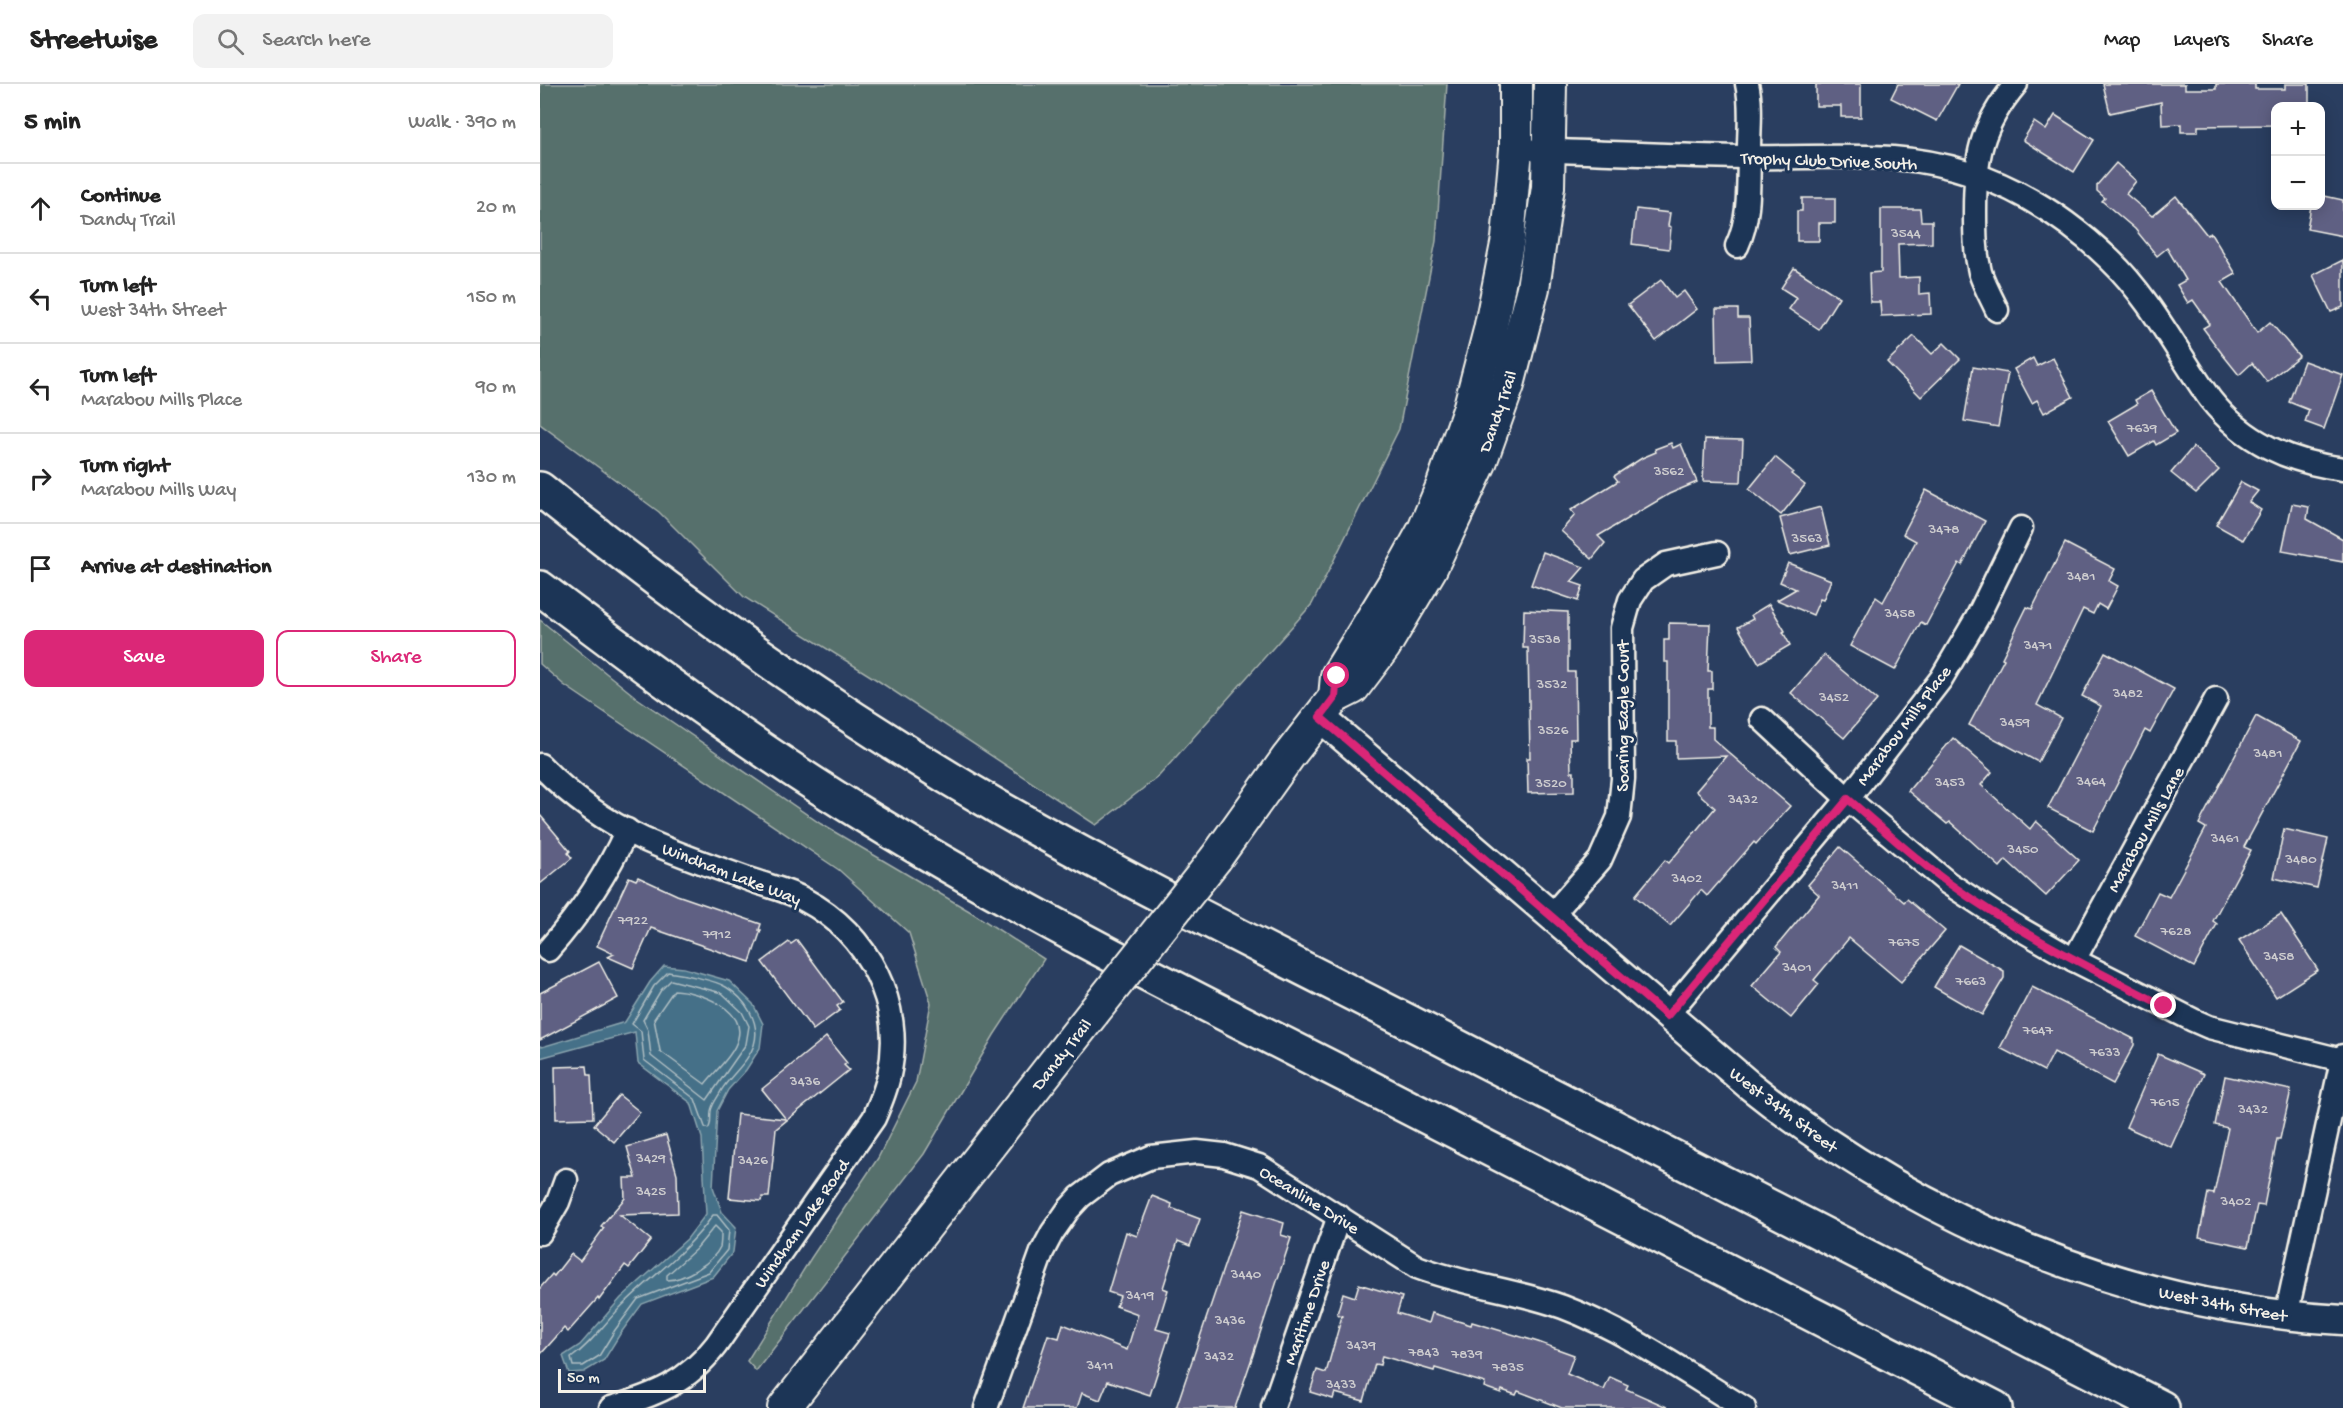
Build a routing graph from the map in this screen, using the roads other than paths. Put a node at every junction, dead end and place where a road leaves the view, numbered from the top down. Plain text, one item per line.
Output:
1 (1516, 84) edge
2 (1550, 84) edge
3 (1747, 84) edge
4 (2016, 84) edge
5 (1516, 149) junction
6 (1550, 150) junction
7 (1749, 157) junction
8 (1975, 175) junction
9 (1737, 246) dead end
10 (1997, 310) dead end
11 (2343, 469) edge
12 (540, 489) edge
13 (2021, 528) dead end
14 (1717, 553) dead end
15 (540, 588) edge
16 (2216, 699) dead end
17 (1328, 707) junction
18 (1762, 719) dead end
19 (540, 765) edge
20 (1848, 799) junction
21 (627, 830) junction
22 (1551, 916) junction
23 (548, 950) dead end
24 (2074, 960) junction
25 (879, 976) joint
26 (1667, 1016) junction
27 (2343, 1058) edge
28 (566, 1180) dead end
29 (1339, 1216) junction
30 (540, 1233) edge
31 (2286, 1316) junction
32 (2343, 1320) edge
33 (611, 1408) edge
34 (784, 1408) edge
35 (986, 1408) edge
36 (1273, 1408) edge
37 (1744, 1408) edge
38 (1995, 1408) edge
39 (2162, 1408) edge

1 - 5 main road, Dandy Trail
2 - 6 main road, Dandy Trail
3 - 7 street
4 - 8 street
5 - 6 street, Trophy Club Drive South
5 - 17 main road, Dandy Trail
6 - 7 street, Trophy Club Drive South
6 - 17 main road, Dandy Trail
7 - 8 street, Trophy Club Drive South
7 - 9 street
8 - 10 street
8 - 11 street, Trophy Club Drive South
12 - 39 highway
13 - 20 street, Marabou Mills Place
14 - 22 street, Soaring Eagle Court
15 - 38 highway
16 - 24 street, Marabou Mills Lane
17 - 22 street, West 34th Street
17 - 34 main road, Dandy Trail, bridge
18 - 20 street
19 - 21 street, Windham Lake Way
20 - 24 street
20 - 26 street, Marabou Mills Place
21 - 23 street
21 - 25 street, Windham Lake Way
22 - 26 street, West 34th Street
24 - 27 street
25 - 33 street, Windham Lake Road
26 - 31 street, West 34th Street
27 - 31 street
28 - 30 street
29 - 35 street, Oceanline Drive
29 - 36 street, Maritime Drive
29 - 37 street, Oceanline Drive
31 - 32 street, West 34th Street

